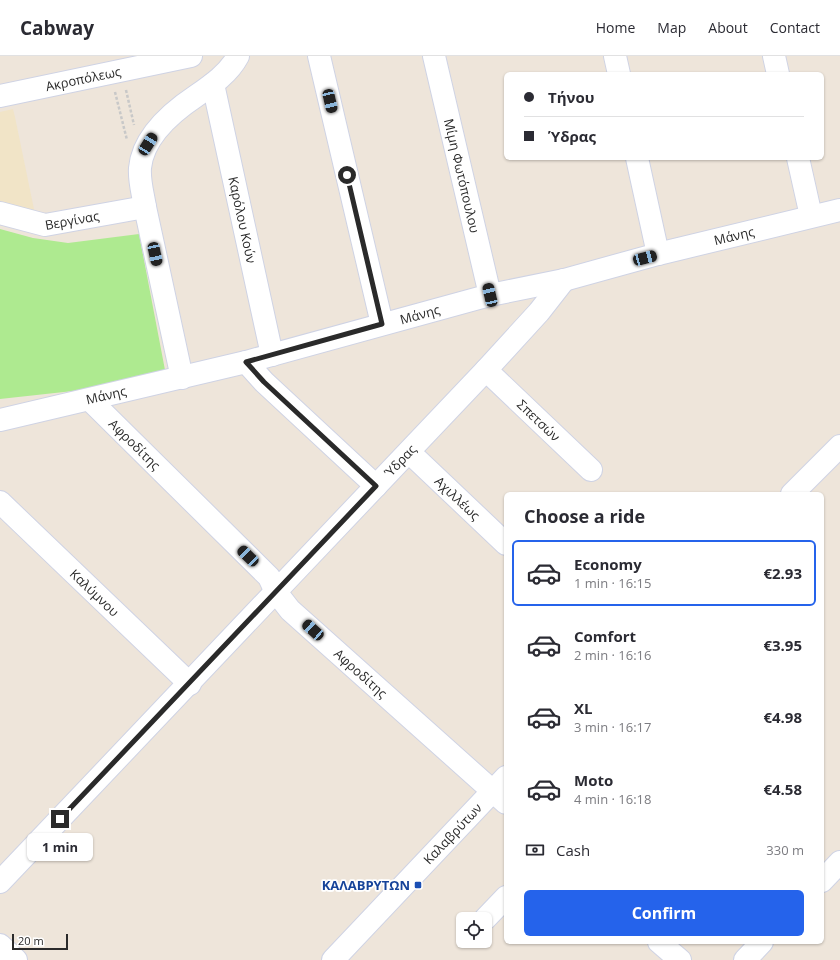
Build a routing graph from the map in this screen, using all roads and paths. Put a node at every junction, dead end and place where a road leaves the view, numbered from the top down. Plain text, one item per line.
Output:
1 (190, 56) edge
2 (238, 56) edge
3 (319, 56) edge
4 (434, 56) edge
5 (615, 56) edge
6 (774, 56) edge
7 (116, 72) junction
8 (619, 72) edge
9 (778, 72) edge
10 (213, 84) junction
11 (0, 96) edge
12 (135, 128) dead end
13 (126, 139) dead end
14 (637, 160) edge
15 (798, 160) edge
16 (145, 207) junction
17 (840, 210) edge
18 (0, 213) edge
19 (811, 216) junction
20 (658, 254) junction
21 (564, 280) junction
22 (490, 295) junction
23 (382, 324) junction
24 (272, 356) junction
25 (246, 362) junction
26 (486, 370) junction
27 (182, 378) junction
28 (90, 400) junction
29 (0, 420) edge
30 (409, 452) junction
31 (836, 457) edge
32 (591, 470) dead end
33 (376, 486) junction
34 (794, 492) edge
35 (0, 502) edge
36 (504, 542) edge
37 (276, 592) junction
38 (190, 684) junction
39 (502, 790) edge
40 (840, 862) edge
41 (824, 879) edge
42 (0, 882) edge
43 (504, 899) edge
44 (492, 912) edge
45 (662, 944) edge
46 (760, 944) edge
47 (0, 945) edge
48 (16, 960) edge
49 (332, 960) edge
50 (680, 960) edge
51 (745, 960) edge

1 - 7 street, Ακροπόλεως
2 - 10 street
3 - 23 street
4 - 22 street, Μίμη Φωτόπουλου
5 - 8 street
6 - 9 street
7 - 11 street, Ακροπόλεως
7 - 12 path
7 - 13 path
10 - 16 street
10 - 24 street, Καρόλου Κούν
14 - 20 street
15 - 19 street
16 - 18 street, Βεργίνας
16 - 27 street
17 - 19 street, Μάνης
19 - 20 street, Μάνης
20 - 21 street, Μάνης
21 - 22 street, Μάνης
21 - 26 street, Ύδρας
22 - 23 street, Μάνης
23 - 24 street, Μάνης
24 - 25 street, Μάνης
25 - 27 street, Μάνης
25 - 33 street
26 - 30 street, Ύδρας
26 - 32 street, Σπετσών
27 - 28 street, Μάνης
28 - 29 street, Μάνης
28 - 37 street, Αφροδίτης
30 - 33 street, Ύδρας
30 - 36 street, Αχιλλέως
31 - 34 street
33 - 37 street, Ύδρας
35 - 38 street, Καλύμνου
37 - 38 street, Ύδρας
37 - 39 street, Αφροδίτης
38 - 42 street, Ύδρας
39 - 49 street, Καλαβρύτων
40 - 41 street
43 - 44 street
45 - 50 street
46 - 51 street
47 - 48 street

